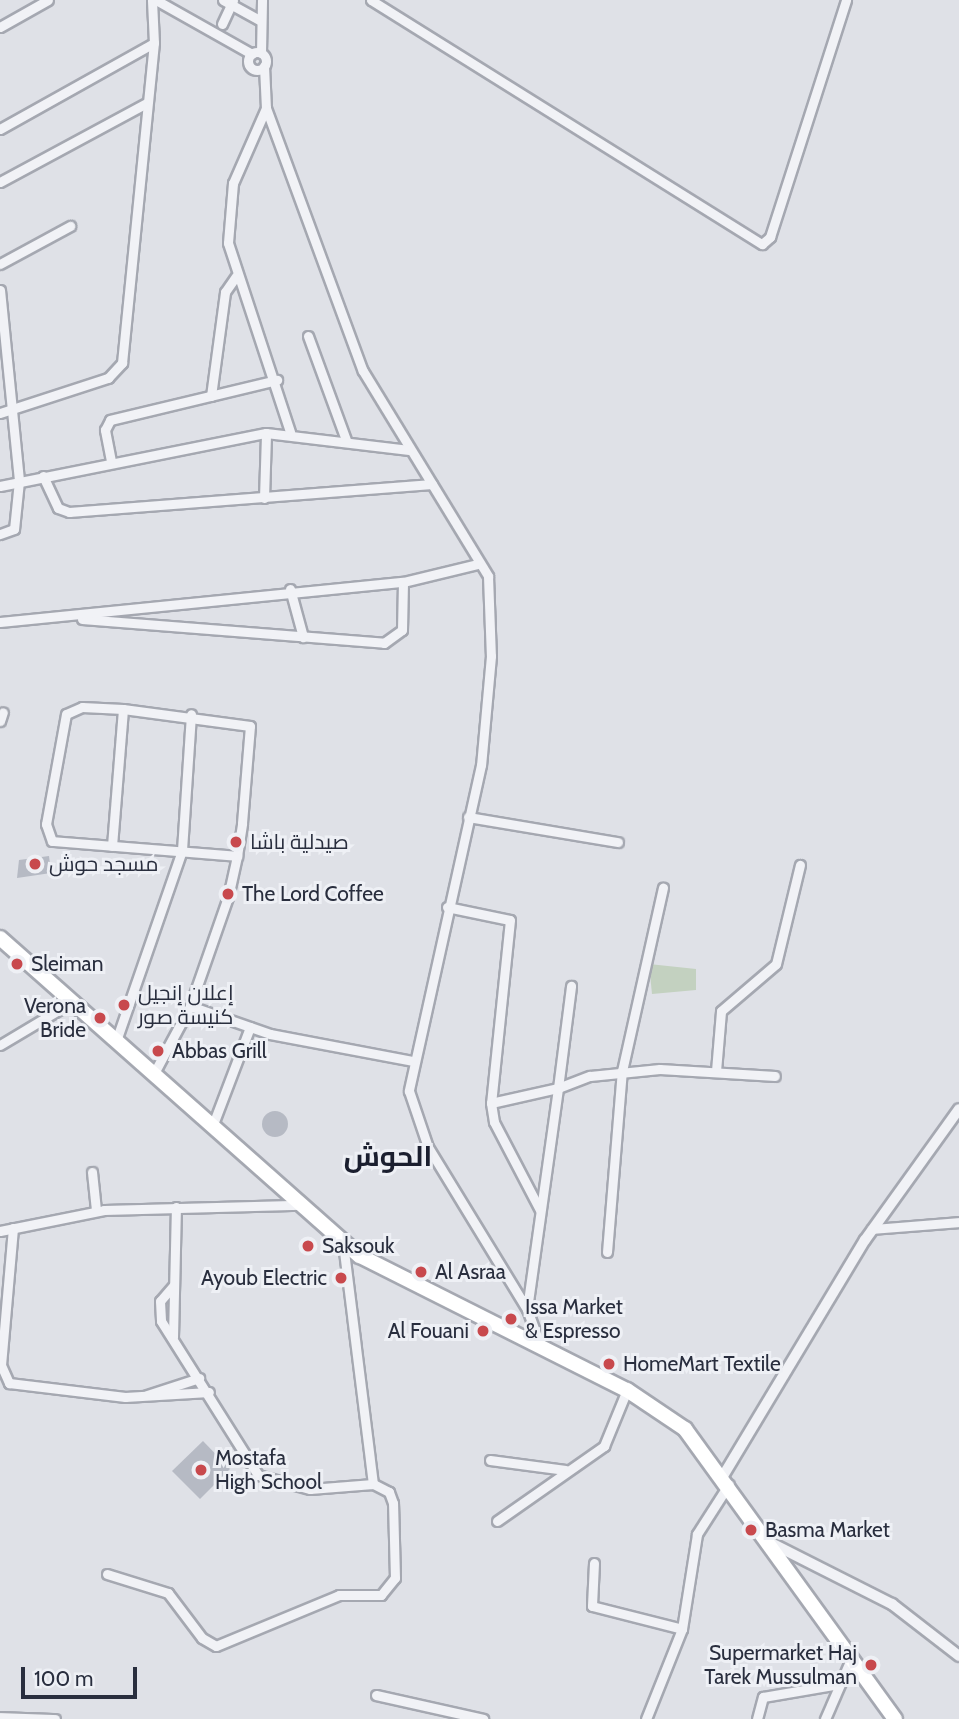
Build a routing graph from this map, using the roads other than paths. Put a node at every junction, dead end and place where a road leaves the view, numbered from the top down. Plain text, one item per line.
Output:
1 (48, 0) edge
2 (154, 0) edge
3 (262, 0) edge
4 (371, 0) edge
5 (845, 0) edge
6 (229, 2) edge
7 (261, 21) junction
8 (222, 24) dead end
9 (0, 27) edge
10 (154, 43) junction
11 (256, 53) junction
12 (264, 66) junction
13 (253, 68) junction
14 (264, 92) junction
15 (147, 103) junction
16 (266, 108) junction
17 (0, 129) edge
18 (0, 182) edge
19 (70, 226) dead end
20 (0, 264) edge
21 (236, 276) junction
22 (0, 290) edge
23 (4, 324) edge
24 (308, 336) dead end
25 (277, 380) junction
26 (211, 396) junction
27 (12, 409) junction
28 (0, 413) edge
29 (290, 432) junction
30 (267, 433) junction
31 (346, 440) junction
32 (410, 450) junction
33 (111, 461) junction
34 (43, 476) junction
35 (19, 481) junction
36 (432, 484) junction
37 (0, 486) edge
38 (264, 498) junction
39 (0, 534) edge
40 (478, 564) junction
41 (403, 582) junction
42 (290, 589) junction
43 (125, 606) junction
44 (80, 619) junction
45 (0, 622) edge
46 (135, 623) junction
47 (303, 637) junction
48 (123, 709) junction
49 (191, 714) junction
50 (468, 817) junction
51 (618, 842) dead end
52 (112, 846) junction
53 (181, 850) junction
54 (237, 856) junction
55 (800, 865) dead end
56 (663, 888) dead end
57 (447, 907) junction
58 (0, 938) edge
59 (570, 986) dead end
60 (72, 1002) junction
61 (190, 1006) junction
62 (250, 1027) junction
63 (116, 1041) junction
64 (0, 1045) edge
65 (413, 1061) junction
66 (622, 1071) junction
67 (716, 1071) junction
68 (153, 1075) junction
69 (775, 1076) dead end
70 (558, 1088) junction
71 (491, 1103) junction
72 (959, 1109) edge
73 (212, 1127) junction
74 (92, 1172) dead end
75 (301, 1205) junction
76 (176, 1207) junction
77 (540, 1210) junction
78 (96, 1211) junction
79 (959, 1222) edge
80 (13, 1228) junction
81 (872, 1229) junction
82 (0, 1231) edge
83 (343, 1242) junction
84 (607, 1252) dead end
85 (174, 1285) junction
86 (527, 1309) junction
87 (173, 1337) junction
88 (540, 1345) junction
89 (200, 1378) junction
90 (627, 1390) junction
91 (209, 1392) junction
92 (147, 1395) junction
93 (490, 1460) dead end
94 (565, 1470) junction
95 (726, 1480) junction
96 (373, 1483) junction
97 (497, 1521) dead end
98 (769, 1542) junction
99 (594, 1563) dead end
100 (107, 1574) dead end
101 (682, 1629) junction
102 (959, 1656) edge
103 (851, 1659) junction
104 (839, 1684) junction
105 (376, 1695) dead end
106 (0, 1717) edge
107 (55, 1719) edge
108 (483, 1719) edge
109 (646, 1719) edge
110 (757, 1719) edge
111 (825, 1719) edge
112 (894, 1719) edge

1 - 9 street
2 - 10 street
2 - 11 street
3 - 7 street
4 - 5 street
6 - 7 street
6 - 8 street
7 - 11 street
10 - 15 street
10 - 17 street
11 - 12 street
11 - 13 street
12 - 13 street
12 - 14 street
13 - 14 street
14 - 16 street
15 - 18 street
15 - 27 street
16 - 21 street
16 - 32 street
19 - 20 street
21 - 25 street
21 - 26 street
22 - 23 street
23 - 27 street
24 - 31 street
25 - 26 street
25 - 29 street
26 - 33 street
27 - 28 street
27 - 35 street
29 - 30 street
29 - 31 street
30 - 33 street
30 - 38 street
31 - 32 street
32 - 36 street
33 - 34 street
34 - 35 street
34 - 38 street
35 - 37 street
35 - 39 street
36 - 38 street
36 - 40 street
40 - 41 street
40 - 50 street
41 - 42 street
41 - 47 street
42 - 43 street
42 - 47 street
43 - 44 street
43 - 46 street
44 - 45 street
44 - 46 street
46 - 47 street
48 - 49 street
48 - 52 street
48 - 52 street
49 - 53 street
49 - 54 street
50 - 51 street
50 - 57 street
52 - 53 street
53 - 54 street
53 - 63 street
54 - 61 street
55 - 67 street
56 - 66 street
57 - 65 street
57 - 71 street
58 - 60 main road
59 - 70 street
60 - 63 main road
60 - 64 street
61 - 62 street
61 - 68 street
62 - 65 street
62 - 73 street
63 - 68 main road
65 - 86 street
66 - 67 street
66 - 70 street
66 - 84 street
67 - 69 street
68 - 73 main road
70 - 71 street
70 - 77 street
71 - 77 street
72 - 81 street
73 - 75 main road
74 - 78 street
75 - 76 street
75 - 83 main road
76 - 78 street
76 - 85 street
77 - 86 street
78 - 80 street
79 - 81 street
80 - 82 street
80 - 92 street
81 - 95 street
83 - 88 main road
83 - 96 street
85 - 87 street
85 - 87 street
86 - 88 street
87 - 89 street
88 - 90 main road
89 - 91 street
89 - 92 street
90 - 94 street
90 - 95 main road
91 - 92 street
91 - 96 street
93 - 94 street
94 - 97 street
95 - 98 main road
95 - 101 street
96 - 100 street
98 - 102 street
98 - 103 main road
99 - 101 street
101 - 109 street
103 - 104 street
103 - 112 main road
104 - 110 street
104 - 111 street
105 - 108 street
106 - 107 street

